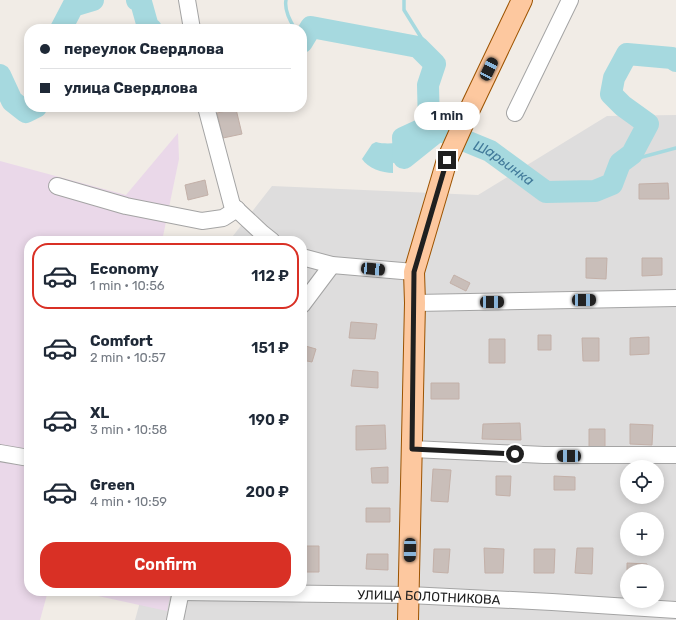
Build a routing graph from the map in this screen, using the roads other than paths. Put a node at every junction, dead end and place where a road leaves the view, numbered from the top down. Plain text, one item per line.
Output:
1 (187, 0) edge
2 (522, 0) edge
3 (570, 0) edge
4 (191, 24) edge
5 (207, 112) edge
6 (515, 113) dead end
7 (57, 186) dead end
8 (236, 209) junction
9 (266, 236) edge
10 (307, 258) edge
11 (332, 265) junction
12 (414, 272) junction
13 (307, 298) edge
14 (676, 298) edge
15 (415, 303) junction
16 (412, 449) junction
17 (0, 453) edge
18 (676, 455) edge
19 (24, 457) edge
20 (307, 594) edge
21 (409, 595) junction
22 (180, 596) edge
23 (676, 610) edge
24 (175, 620) edge
25 (408, 620) edge

1 - 4 street
2 - 12 main road
3 - 6 street
5 - 8 street
7 - 8 street
8 - 9 street
10 - 11 street
11 - 12 street
11 - 13 street
12 - 15 main road
14 - 15 street
15 - 16 main road
16 - 18 street
16 - 21 main road
17 - 19 street
20 - 21 street, УЛИЦА БОЛОТНИКОВА
21 - 23 street, УЛИЦА БОЛОТНИКОВА
21 - 25 main road
22 - 24 street

